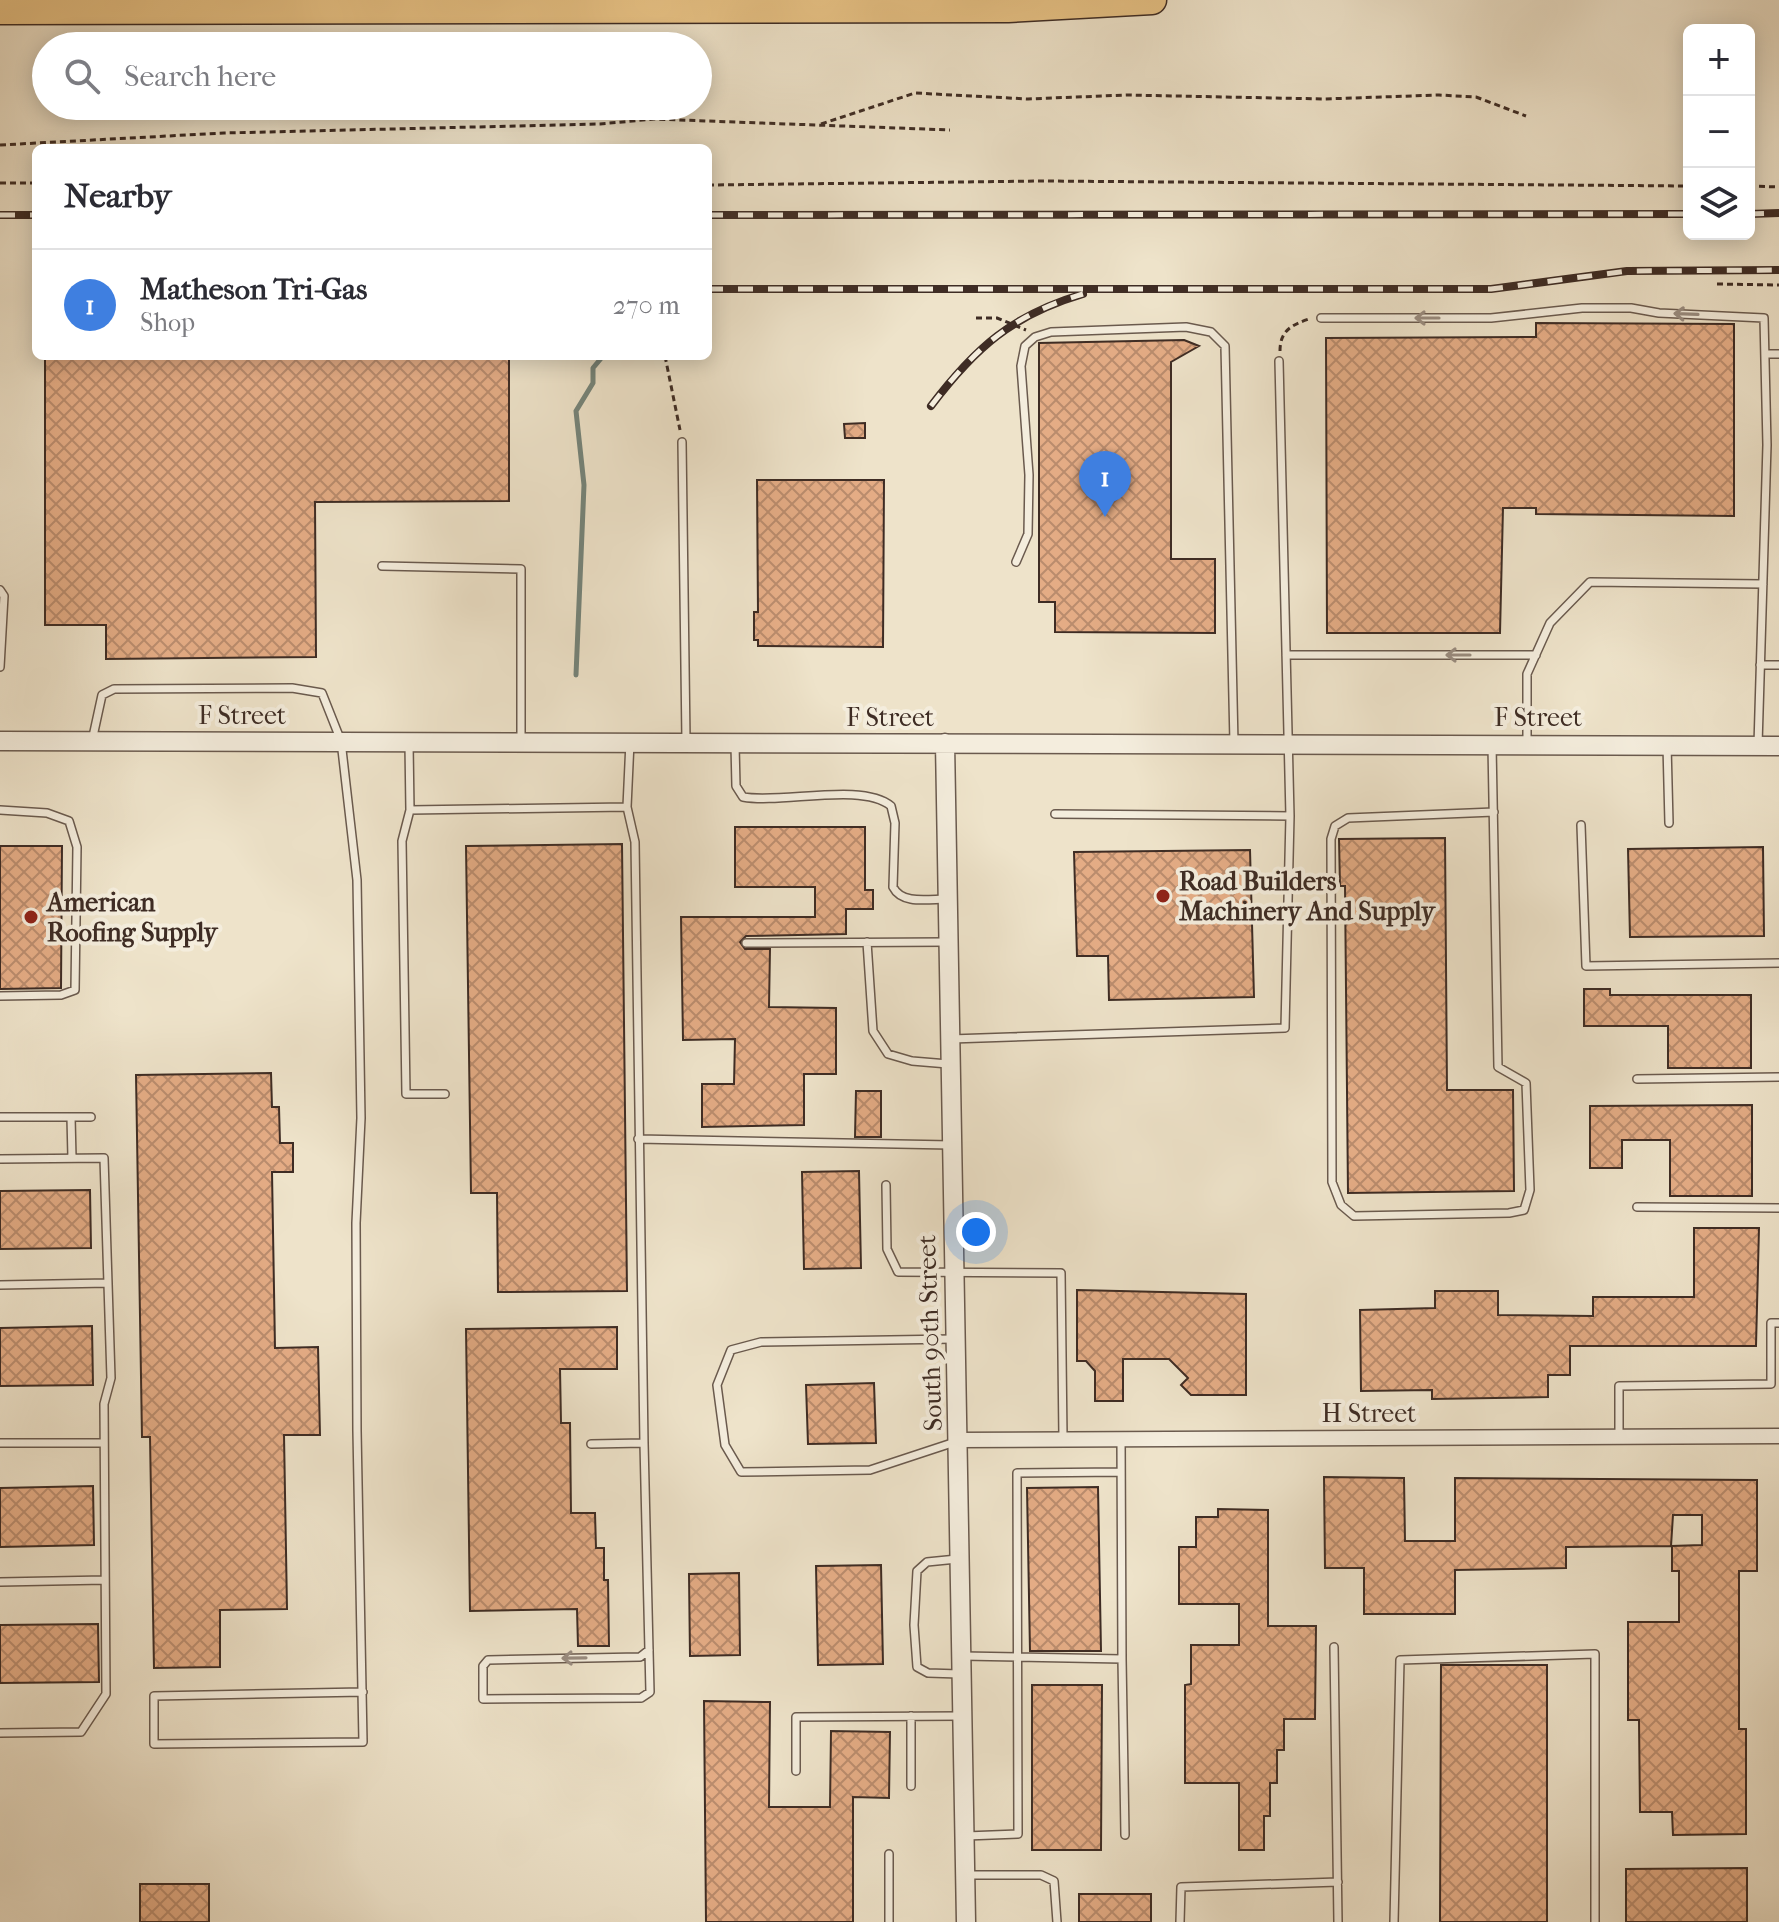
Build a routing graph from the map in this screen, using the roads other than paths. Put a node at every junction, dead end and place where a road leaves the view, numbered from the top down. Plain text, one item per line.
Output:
1 (1152, 0) edge
2 (0, 10) edge
3 (1321, 318) road end
4 (1765, 354) junction
5 (1779, 354) edge
6 (1279, 361) road end
7 (682, 442) road end
8 (1779, 444) edge
9 (1767, 445) junction
10 (1016, 562) dead end
11 (382, 566) dead end
12 (1763, 584) junction
13 (0, 590) edge
14 (1286, 655) junction
15 (1536, 655) junction
16 (1760, 665) junction
17 (1779, 665) edge
18 (0, 667) edge
19 (0, 741) edge
20 (92, 741) junction
21 (341, 741) junction
22 (409, 742) junction
23 (521, 742) junction
24 (630, 742) junction
25 (686, 742) junction
26 (735, 742) junction
27 (1288, 742) junction
28 (945, 743) junction
29 (1234, 743) junction
30 (1492, 743) junction
31 (1527, 743) junction
32 (1667, 744) junction
33 (1758, 745) junction
34 (1779, 746) edge
35 (627, 807) junction
36 (0, 810) edge
37 (410, 810) junction
38 (1494, 812) junction
39 (1055, 814) dead end
40 (1290, 816) junction
41 (1669, 823) dead end
42 (1581, 825) dead end
43 (947, 899) junction
44 (867, 942) junction
45 (948, 942) junction
46 (746, 943) dead end
47 (1779, 963) edge
48 (0, 996) edge
49 (950, 1039) junction
50 (950, 1065) junction
51 (1779, 1077) edge
52 (1637, 1079) dead end
53 (445, 1094) dead end
54 (0, 1117) edge
55 (71, 1117) junction
56 (91, 1117) dead end
57 (638, 1139) junction
58 (951, 1145) junction
59 (72, 1158) junction
60 (0, 1159) edge
61 (886, 1185) dead end
62 (1637, 1207) dead end
63 (1779, 1208) edge
64 (954, 1273) junction
65 (108, 1283) junction
66 (0, 1285) edge
67 (1779, 1323) edge
68 (956, 1339) junction
69 (1779, 1436) edge
70 (1619, 1437) junction
71 (1063, 1438) junction
72 (1121, 1438) junction
73 (959, 1440) junction
74 (0, 1443) edge
75 (104, 1443) junction
76 (644, 1443) junction
77 (591, 1444) dead end
78 (1121, 1472) junction
79 (960, 1559) junction
80 (105, 1580) junction
81 (0, 1582) edge
82 (1334, 1647) dead end
83 (649, 1650) junction
84 (1019, 1659) junction
85 (1122, 1659) junction
86 (961, 1665) junction
87 (363, 1692) junction
88 (911, 1716) junction
89 (962, 1716) junction
90 (0, 1733) edge
91 (796, 1771) dead end
92 (911, 1786) dead end
93 (1125, 1835) dead end
94 (964, 1836) junction
95 (889, 1854) dead end
96 (965, 1875) junction
97 (1338, 1882) junction
98 (889, 1922) edge
99 (966, 1922) edge
100 (1057, 1922) edge
101 (1180, 1922) edge
102 (1338, 1922) edge
103 (1394, 1922) edge
104 (1595, 1922) edge

1 - 2 highway
4 -> 3 lane
4 - 5 lane
4 - 9 lane
6 - 14 lane
7 - 25 lane
8 - 9 lane
9 - 12 lane
10 - 29 lane
11 - 23 lane
12 - 15 lane
12 - 16 lane
13 - 18 lane
15 -> 14 lane
14 - 27 lane
15 - 31 lane
16 - 17 lane
16 - 33 lane
19 - 20 street, F Street
20 - 21 street, F Street
20 - 21 lane
21 - 22 street, F Street
21 - 87 lane
22 - 23 street, F Street
22 - 37 lane
23 - 24 street, F Street
24 - 25 street, F Street
24 - 35 lane
25 - 26 street, F Street
26 - 28 street, F Street
26 - 43 lane
27 - 29 street, F Street
27 - 30 street, F Street
27 - 40 lane
28 - 29 street, F Street
28 - 43 street, South 90th Street
30 - 31 street, F Street
30 - 38 lane
31 - 32 street, F Street
32 - 33 street, F Street
32 - 41 lane
33 - 34 street, F Street
35 - 37 lane
35 - 57 lane
36 - 48 lane
37 - 53 lane
38 - 38 lane
39 - 40 lane
40 - 49 lane
42 - 47 lane
43 - 45 street, South 90th Street
44 - 45 lane
44 - 46 lane
44 - 50 lane
45 - 49 street, South 90th Street
49 - 50 street, South 90th Street
50 - 58 street, South 90th Street
51 - 52 lane
54 - 55 lane
55 - 56 lane
55 - 59 lane
57 - 58 lane
57 - 76 lane
58 - 64 street, South 90th Street
59 - 60 lane
59 - 65 lane
61 - 64 lane
62 - 63 lane
64 - 68 street, South 90th Street
64 - 71 lane
65 - 66 lane
65 - 75 lane
67 - 70 lane
68 - 73 street, South 90th Street
68 - 73 lane
69 - 70 street, H Street
70 - 72 street, H Street
71 - 72 street, H Street
71 - 73 street, H Street
72 - 78 lane
73 - 79 street, South 90th Street
74 - 75 lane
75 - 80 lane
76 - 77 lane
76 - 83 lane
78 - 84 lane
78 - 85 lane
79 - 86 street, South 90th Street
79 - 86 lane
80 - 81 lane
80 - 90 lane
82 - 97 lane
83 -> 83 lane
84 - 85 lane
84 - 86 lane
84 - 94 lane
85 - 93 lane
86 - 89 street, South 90th Street
87 - 87 lane
88 - 89 lane
88 - 91 lane
88 - 92 lane
89 - 94 street, South 90th Street
94 - 96 street, South 90th Street
95 - 98 lane
96 - 99 street, South 90th Street
96 - 100 lane
97 - 101 lane
97 - 102 lane
103 - 104 lane

